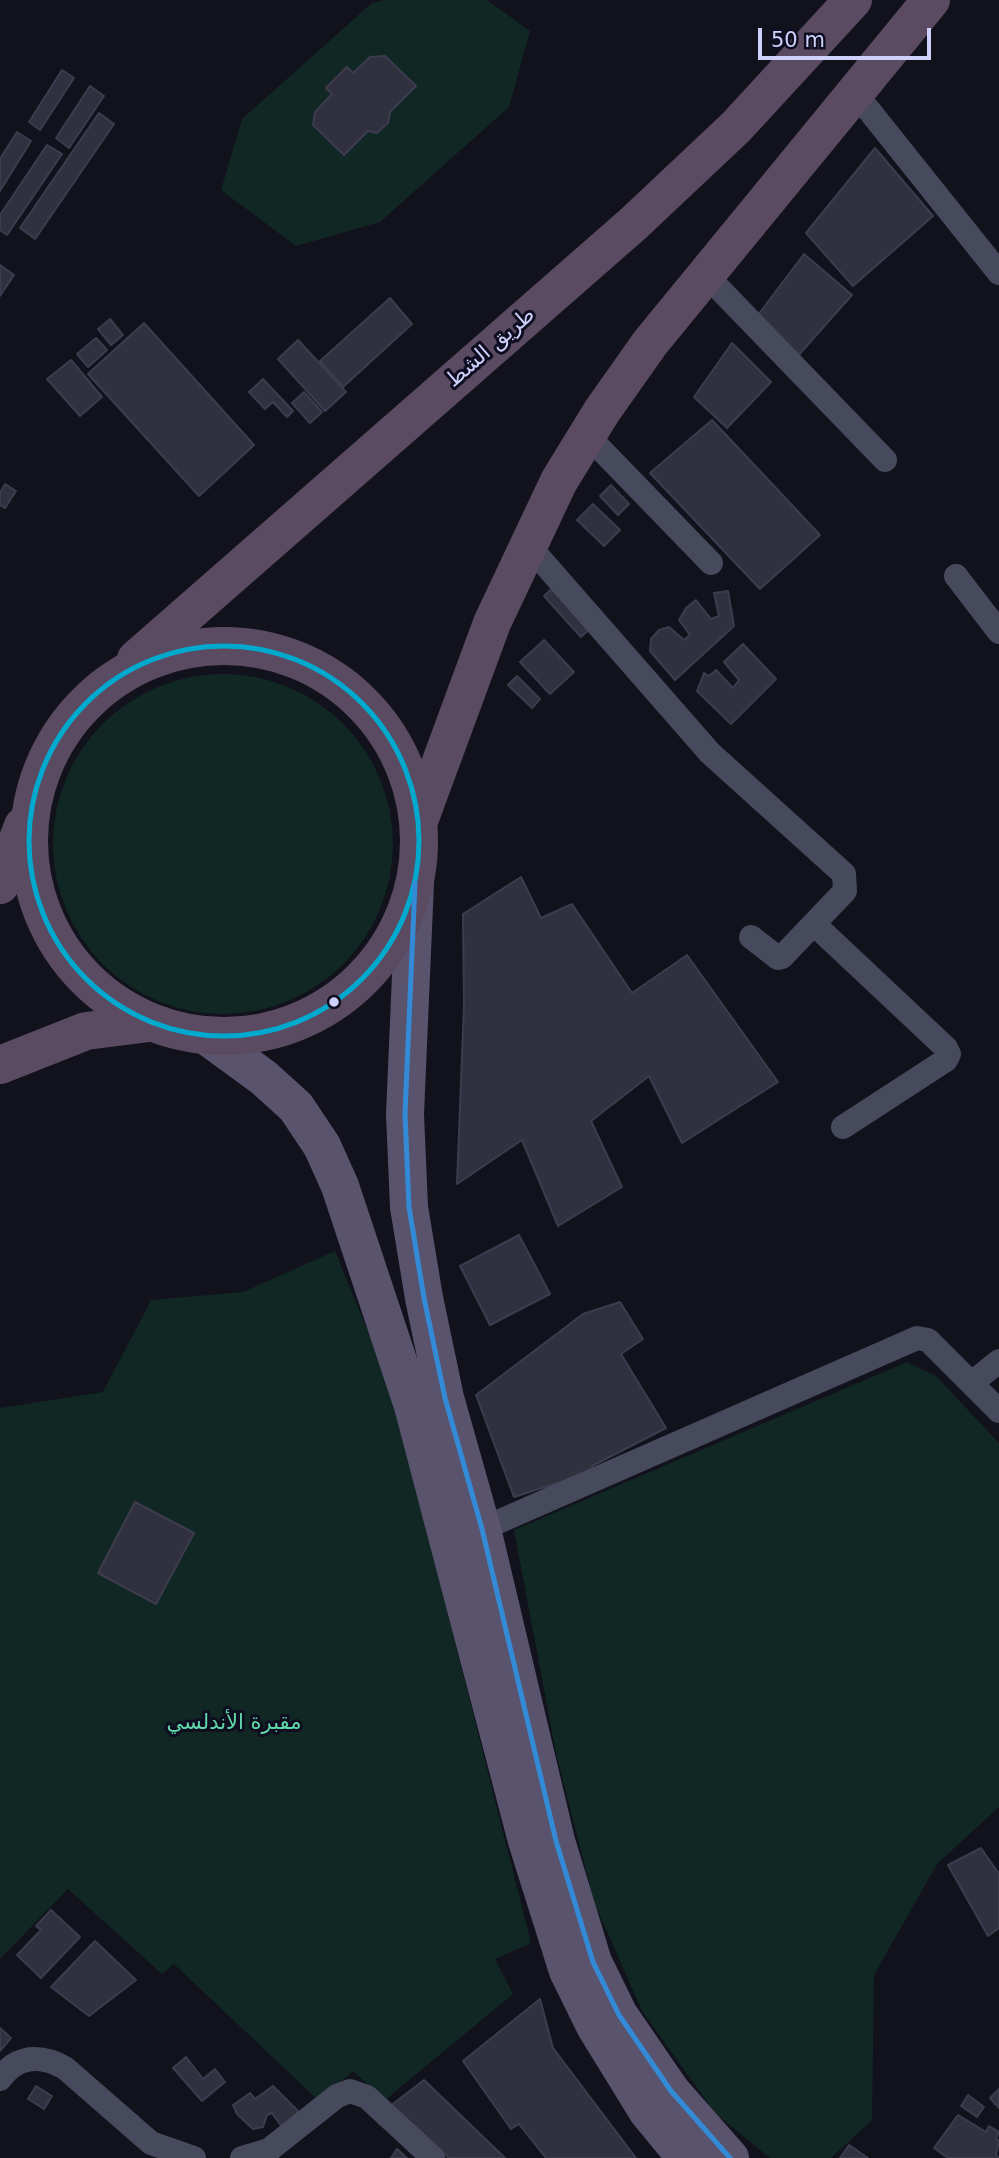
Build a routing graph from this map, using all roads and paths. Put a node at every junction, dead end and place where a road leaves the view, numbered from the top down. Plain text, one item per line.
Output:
1 (853, 0) edge
2 (931, 0) edge
3 (856, 94) junction
4 (999, 273) edge
5 (706, 275) junction
6 (587, 435) junction
7 (885, 460) dead end
8 (529, 546) junction
9 (711, 564) dead end
10 (956, 576) dead end
11 (999, 632) edge
12 (113, 679) junction
13 (30, 808) junction
14 (419, 821) junction
15 (415, 883) junction
16 (0, 885) edge
17 (814, 924) junction
18 (751, 937) dead end
19 (149, 1023) junction
20 (208, 1037) junction
21 (0, 1065) edge
22 (843, 1126) dead end
23 (999, 1361) edge
24 (973, 1382) junction
25 (999, 1411) edge
26 (482, 1529) junction
27 (541, 1841) junction
28 (0, 2079) edge
29 (712, 2156) edge
30 (194, 2158) edge
31 (242, 2158) edge
32 (433, 2158) edge

1 - 12 highway, طريق الشط
2 - 3 highway
3 - 4 street
3 - 5 highway
5 - 6 highway
5 - 7 street
6 - 8 highway
6 - 9 street
8 - 14 highway
8 - 17 street
10 - 11 street
12 - 13 highway, طريق الشط
12 - 14 highway
13 - 16 highway
13 - 19 highway
14 - 15 highway
15 - 20 highway
15 - 26 main road
17 - 18 street
17 - 22 street
19 - 20 highway
19 - 21 highway
20 - 27 main road
23 - 24 street
24 - 25 street
24 - 26 street
26 - 27 main road
27 - 29 main road
28 - 30 street
31 - 32 street

